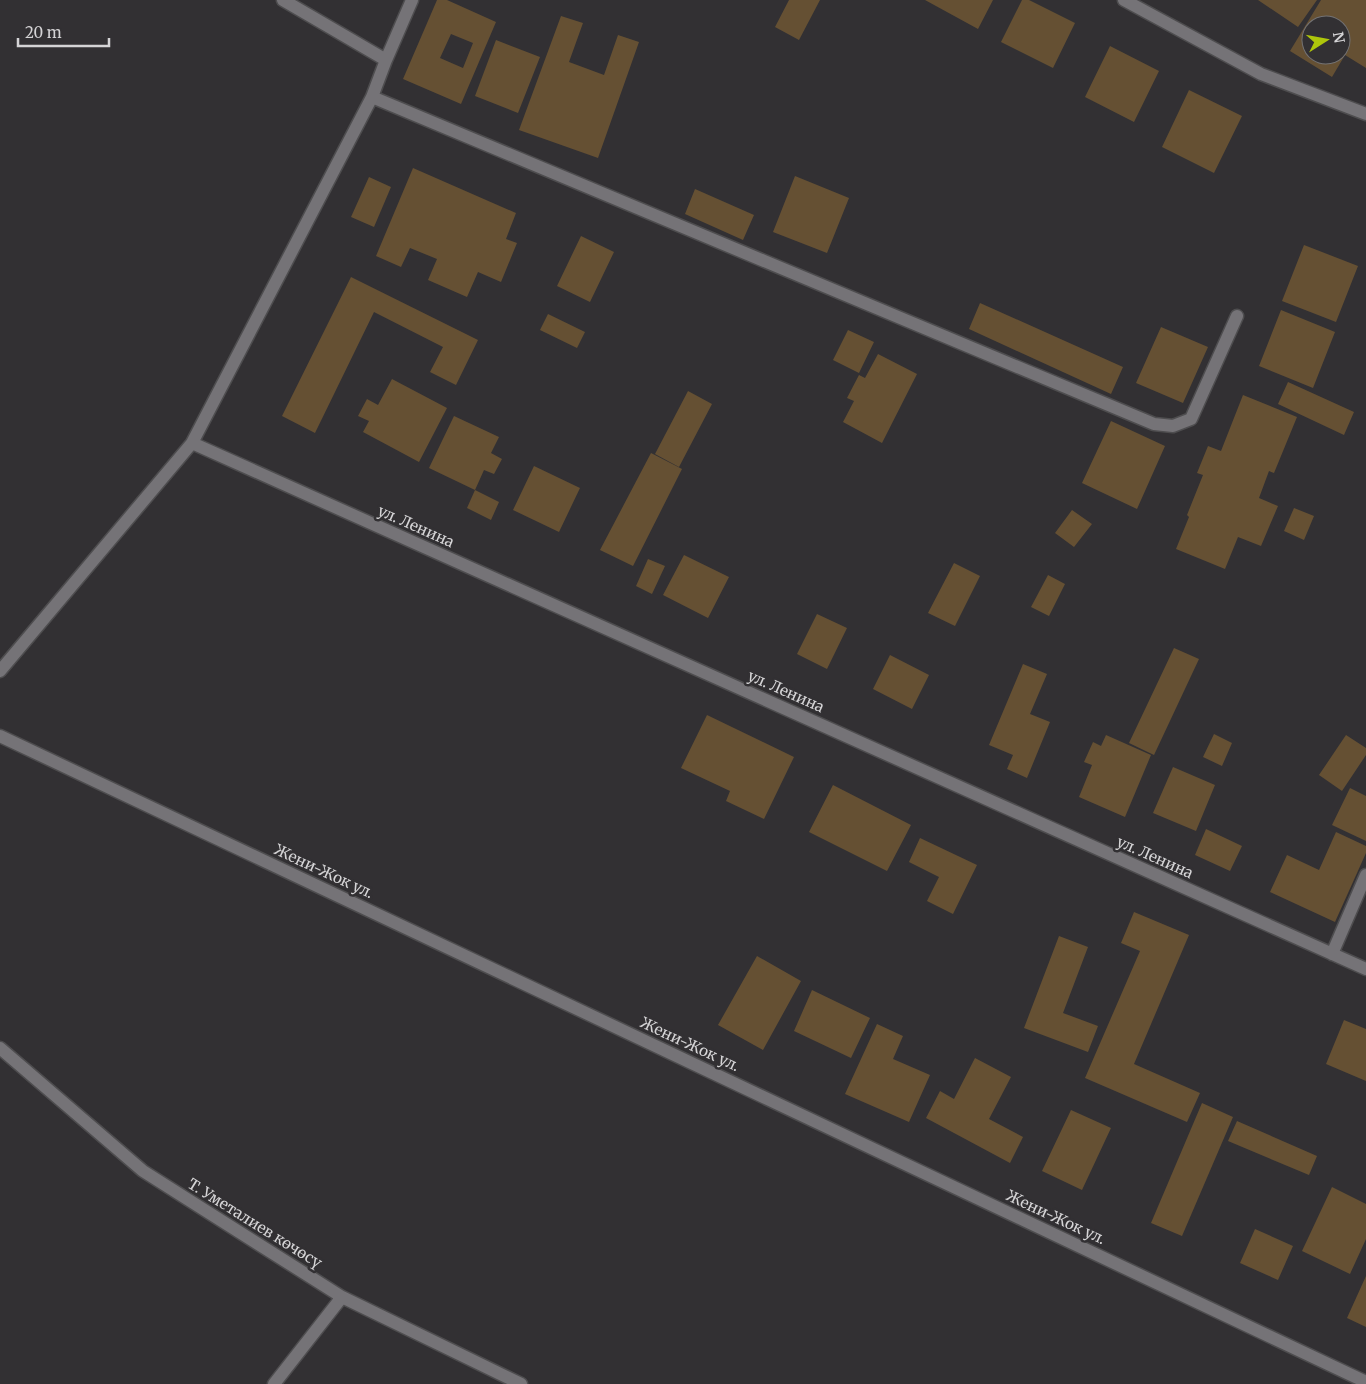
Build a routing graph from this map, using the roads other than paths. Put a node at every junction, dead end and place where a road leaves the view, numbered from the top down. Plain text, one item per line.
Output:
1 (283, 0) edge
2 (412, 0) edge
3 (1124, 0) edge
4 (386, 60) junction
5 (372, 97) junction
6 (1366, 114) edge
7 (1237, 316) dead end
8 (192, 443) junction
9 (0, 671) edge
10 (0, 736) edge
11 (1366, 875) edge
12 (1332, 954) junction
13 (1366, 969) edge
14 (0, 1048) edge
15 (342, 1297) junction
16 (1366, 1382) edge
17 (274, 1384) edge
18 (521, 1384) edge

1 - 4 street
2 - 4 street
3 - 6 street
4 - 5 street
5 - 7 street
5 - 8 street
8 - 9 street
8 - 12 street, ул. Ленина
10 - 16 street, Жени-Жок ул.
11 - 12 street
12 - 13 street, ул. Ленина
14 - 15 street, Т. Уметалиев көчөсү
15 - 17 street
15 - 18 street, Т. Уметалиев көчөсү

